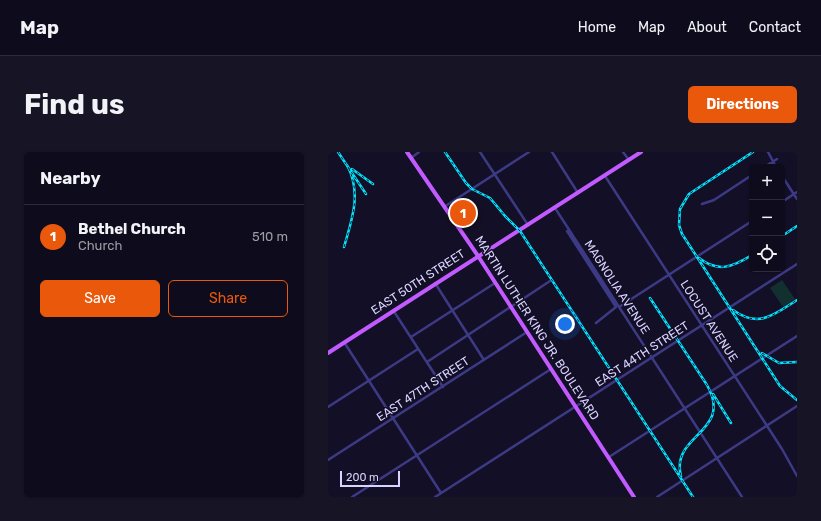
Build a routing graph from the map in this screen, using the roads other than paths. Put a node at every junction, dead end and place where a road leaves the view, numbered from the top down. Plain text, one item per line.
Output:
1 (407, 152) edge
2 (419, 152) edge
3 (480, 152) edge
4 (529, 152) edge
5 (552, 152) edge
6 (624, 152) edge
7 (641, 152) edge
8 (768, 152) edge
9 (411, 158) junction
10 (777, 159) dead end
11 (629, 160) junction
12 (772, 162) junction
13 (769, 164) edge
14 (495, 175) junction
15 (604, 176) junction
16 (749, 177) edge
17 (785, 180) edge
18 (797, 192) edge
19 (578, 193) junction
20 (794, 194) junction
21 (797, 199) edge
22 (785, 200) edge
23 (702, 204) dead end
24 (444, 207) junction
25 (555, 208) junction
26 (749, 223) edge
27 (528, 226) junction
28 (567, 231) dead end
29 (478, 256) junction
30 (797, 264) edge
31 (669, 275) junction
32 (550, 281) dead end
33 (495, 282) junction
34 (435, 283) junction
35 (511, 307) junction
36 (619, 307) junction
37 (393, 310) junction
38 (452, 310) junction
39 (596, 323) dead end
40 (702, 326) junction
41 (527, 332) junction
42 (468, 335) junction
43 (797, 336) edge
44 (411, 337) junction
45 (344, 342) junction
46 (418, 349) junction
47 (328, 353) edge
48 (651, 358) junction
49 (484, 360) junction
50 (427, 362) junction
51 (551, 368) junction
52 (734, 376) junction
53 (369, 381) junction
54 (443, 387) junction
55 (797, 406) edge
56 (328, 407) edge
57 (576, 407) junction
58 (684, 408) junction
59 (393, 418) junction
60 (767, 426) junction
61 (416, 456) junction
62 (609, 457) junction
63 (717, 458) junction
64 (328, 460) edge
65 (797, 476) edge
66 (441, 494) junction
67 (352, 497) edge
68 (435, 497) edge
69 (634, 497) edge
70 (657, 497) edge
71 (742, 497) edge

1 - 9 main road, MARTIN LUTHER KING JR. BOULEVARD
2 - 9 street
3 - 14 street
4 - 14 street
5 - 19 street
6 - 11 street
7 - 11 main road, EAST 50TH STREET
8 - 12 street
9 - 24 main road, MARTIN LUTHER KING JR. BOULEVARD
10 - 12 street
11 - 15 main road, EAST 50TH STREET
12 - 13 street
14 - 24 street
14 - 27 street
15 - 19 main road, EAST 50TH STREET
15 - 31 street, LOCUST AVENUE
16 - 23 street
17 - 20 street
18 - 20 street
19 - 25 main road, EAST 50TH STREET
20 - 21 street
20 - 22 street
24 - 29 main road, MARTIN LUTHER KING JR. BOULEVARD
25 - 27 main road, EAST 50TH STREET
25 - 36 street, MAGNOLIA AVENUE
26 - 31 street
27 - 29 main road, EAST 50TH STREET
28 - 39 street
29 - 33 main road, MARTIN LUTHER KING JR. BOULEVARD
29 - 34 main road, EAST 50TH STREET
30 - 40 street, EAST 44TH STREET
31 - 36 street
31 - 40 street, LOCUST AVENUE
32 - 35 street
33 - 35 main road, MARTIN LUTHER KING JR. BOULEVARD
33 - 38 street
34 - 37 main road, EAST 50TH STREET
34 - 38 street
35 - 41 main road, MARTIN LUTHER KING JR. BOULEVARD
35 - 42 street
36 - 48 street, MAGNOLIA AVENUE
37 - 44 street
37 - 45 main road, EAST 50TH STREET
38 - 42 street
38 - 44 street
40 - 48 street, EAST 44TH STREET
40 - 52 street, LOCUST AVENUE
41 - 49 street, EAST 47TH STREET
41 - 51 main road, MARTIN LUTHER KING JR. BOULEVARD
42 - 49 street
42 - 50 street
43 - 52 street
44 - 46 street
45 - 47 main road, EAST 50TH STREET
45 - 53 street
46 - 50 street
46 - 53 street
48 - 57 street, EAST 44TH STREET
48 - 58 street, MAGNOLIA AVENUE
49 - 54 street, EAST 47TH STREET
50 - 54 street
51 - 57 main road, MARTIN LUTHER KING JR. BOULEVARD
51 - 61 street
52 - 58 street
52 - 60 street, LOCUST AVENUE
53 - 56 street
53 - 59 street
54 - 59 street, EAST 47TH STREET
55 - 60 street
57 - 62 main road, MARTIN LUTHER KING JR. BOULEVARD
57 - 66 street, EAST 44TH STREET
58 - 62 street
58 - 63 street, MAGNOLIA AVENUE
59 - 61 street
59 - 64 street, EAST 47TH STREET
60 - 63 street
60 - 65 street, LOCUST AVENUE
61 - 66 street
61 - 67 street
62 - 69 main road, MARTIN LUTHER KING JR. BOULEVARD
63 - 70 street
63 - 71 street, MAGNOLIA AVENUE
66 - 68 street, EAST 44TH STREET

